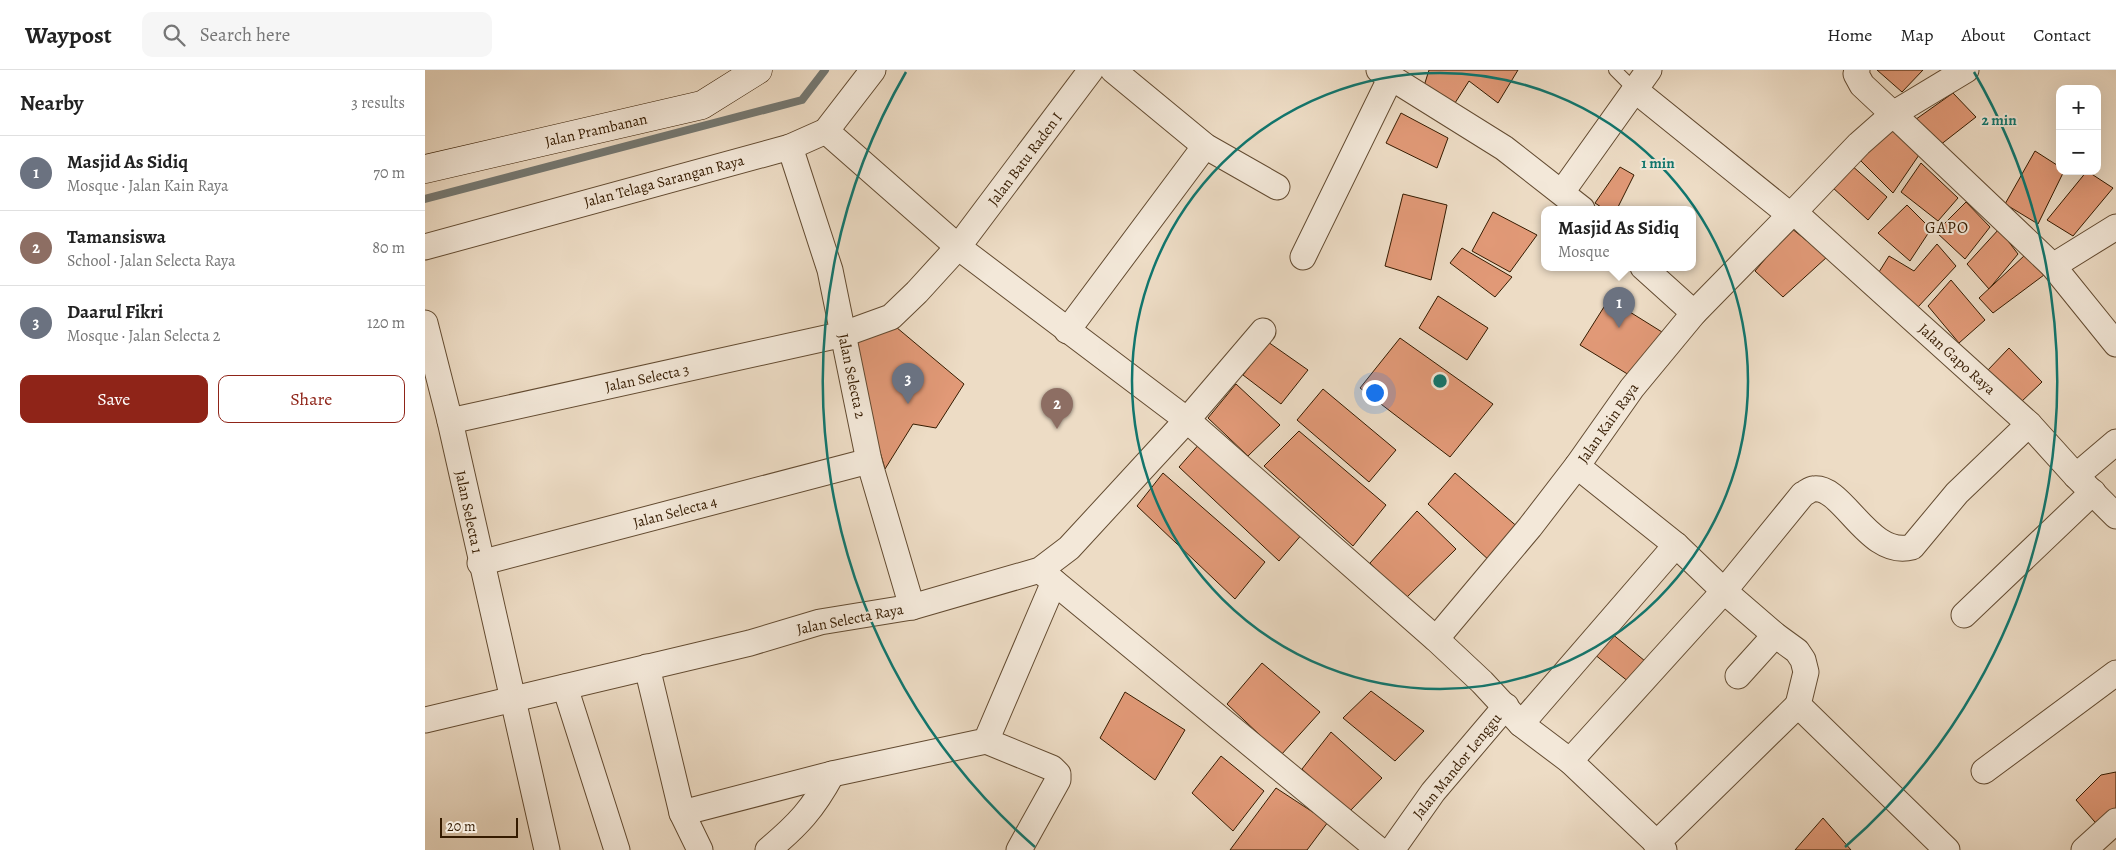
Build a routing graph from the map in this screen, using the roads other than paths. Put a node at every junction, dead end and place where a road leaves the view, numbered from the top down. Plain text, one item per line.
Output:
1 (758, 70) edge
2 (873, 70) edge
3 (1091, 70) edge
4 (1113, 70) edge
5 (1615, 70) edge
6 (1649, 70) edge
7 (1857, 70) edge
8 (1966, 70) edge
9 (1385, 74) edge
10 (1635, 90) junction
11 (1893, 114) junction
12 (826, 131) junction
13 (790, 146) junction
14 (1205, 146) junction
15 (425, 169) edge
16 (1277, 187) dead end
17 (1562, 192) junction
18 (1578, 206) edge
19 (1792, 214) junction
20 (2116, 227) edge
21 (425, 247) edge
22 (958, 248) junction
23 (1303, 257) dead end
24 (2053, 266) junction
25 (1647, 271) edge
26 (1694, 313) junction
27 (425, 323) edge
28 (1067, 330) junction
29 (1263, 331) dead end
30 (844, 334) junction
31 (2116, 344) edge
32 (1187, 420) junction
33 (450, 421) junction
34 (2029, 424) junction
35 (2116, 442) edge
36 (869, 462) junction
37 (1577, 466) junction
38 (2084, 484) junction
39 (2116, 516) edge
40 (1676, 545) junction
41 (480, 563) junction
42 (1047, 576) junction
43 (1724, 591) junction
44 (913, 607) junction
45 (1964, 615) dead end
46 (1775, 635) junction
47 (1436, 639) junction
48 (647, 667) junction
49 (2116, 673) edge
50 (1738, 676) dead end
51 (565, 687) junction
52 (512, 700) junction
53 (1798, 705) junction
54 (1513, 715) junction
55 (425, 720) edge
56 (986, 741) junction
57 (1570, 761) junction
58 (1984, 772) dead end
59 (832, 774) junction
60 (682, 813) junction
61 (2116, 821) edge
62 (1660, 847) edge
63 (547, 850) edge
64 (617, 850) edge
65 (700, 850) edge
66 (768, 850) edge
67 (1019, 850) edge
68 (1379, 850) edge
69 (1392, 850) edge
70 (1947, 850) edge
71 (2083, 850) edge

1 - 15 street, Jalan Prambanan
2 - 12 street, Jalan Telaga Sarangan Raya
3 - 22 street, Jalan Batu Raden I
4 - 14 street
5 - 10 lane
6 - 10 street
7 - 11 street
8 - 11 street, Jalan Kain Raya
9 - 17 street
9 - 23 street
10 - 17 street
10 - 19 street, Jalan Gapo Raya
11 - 19 street, Jalan Kain Raya
11 - 24 street
12 - 13 street, Jalan Telaga Sarangan Raya
12 - 22 street
13 - 21 street, Jalan Telaga Sarangan Raya
13 - 30 street, Jalan Selecta 2
14 - 16 street
14 - 28 street
17 - 18 street
19 - 26 street, Jalan Kain Raya
19 - 34 street, Jalan Gapo Raya
20 - 24 street
22 - 28 street
22 - 30 street, Jalan Batu Raden I
24 - 31 street
25 - 26 street
26 - 37 street, Jalan Kain Raya
27 - 33 street, Jalan Selecta 1
28 - 32 street
29 - 32 street, Jalan Selecta Raya
30 - 33 street, Jalan Selecta 3
30 - 36 street, Jalan Selecta 2
32 - 42 street, Jalan Selecta Raya
32 - 47 street
33 - 41 street, Jalan Selecta 1
34 - 38 street, Jalan Gapo Raya
34 - 43 street
35 - 38 street
36 - 41 street, Jalan Selecta 4
36 - 44 street, Jalan Selecta 2
37 - 40 street
37 - 47 street, Jalan Kain Raya
38 - 39 street, Jalan Gapo Raya
38 - 45 street
40 - 43 street
40 - 54 street, Jalan Mandor Lenggu
41 - 52 street, Jalan Selecta 1
42 - 44 street, Jalan Selecta Raya
42 - 56 street
42 - 68 street
43 - 46 street
43 - 57 street
44 - 48 street, Jalan Selecta Raya
46 - 50 street
46 - 53 street
47 - 54 street
48 - 51 street, Jalan Selecta Raya
48 - 60 street
49 - 58 street
51 - 52 street, Jalan Selecta Raya
51 - 64 street
52 - 55 street, Jalan Selecta Raya
52 - 63 street, Jalan Selecta 1
53 - 62 street
53 - 70 street
54 - 57 street
54 - 69 street, Jalan Mandor Lenggu
56 - 59 street
56 - 67 street
57 - 62 street
59 - 60 street
59 - 66 street
60 - 65 street
61 - 71 street

